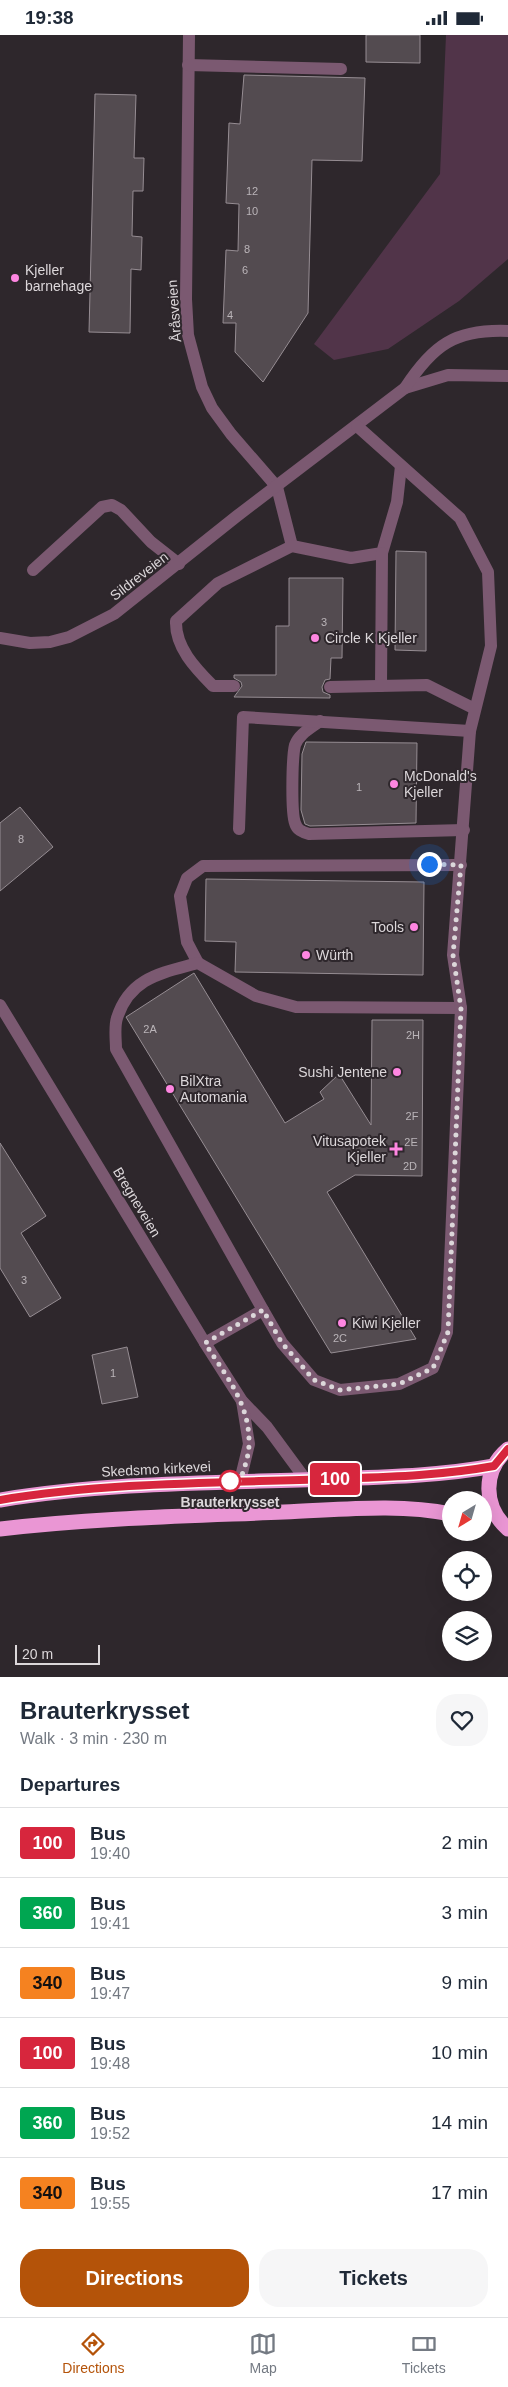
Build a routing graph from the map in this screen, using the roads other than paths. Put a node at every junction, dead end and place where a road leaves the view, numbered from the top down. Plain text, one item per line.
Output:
1 (189, 35) edge
2 (188, 65) junction
3 (341, 69) dead end
4 (508, 331) edge
5 (508, 376) edge
6 (405, 388) junction
7 (357, 426) junction
8 (401, 466) junction
9 (277, 487) junction
10 (292, 546) junction
11 (382, 553) junction
12 (179, 563) junction
13 (33, 570) dead end
14 (0, 638) edge
15 (234, 686) dead end
16 (381, 686) junction
17 (330, 687) dead end
18 (475, 709) junction
19 (320, 721) junction
20 (470, 731) junction
21 (239, 829) dead end
22 (464, 830) junction
23 (461, 865) junction
24 (198, 963) junction
25 (0, 1005) edge
26 (461, 1008) junction
27 (4, 1021) edge
28 (263, 1310) junction
29 (205, 1343) junction
30 (242, 1401) junction
31 (508, 1449) edge
32 (494, 1466) junction
33 (306, 1480) junction
34 (240, 1481) junction
35 (0, 1500) edge
36 (442, 1513) edge
37 (492, 1522) edge
38 (505, 1526) edge
39 (0, 1529) edge

1 - 2 street, Åråsveien
2 - 3 street
2 - 9 street, Åråsveien
4 - 6 street
5 - 6 street
6 - 7 street
7 - 8 street
7 - 9 street
8 - 11 street
8 - 18 street
9 - 10 street
9 - 12 street, Sildreveien
10 - 11 street
10 - 15 street
11 - 16 street
12 - 13 street
12 - 14 street, Sildreveien
16 - 17 street
16 - 18 street
18 - 20 street
19 - 20 street
19 - 21 street
19 - 22 street
20 - 22 street
22 - 23 street
23 - 24 street
23 - 26 street
24 - 26 street
24 - 28 street
25 - 27 street, Bregneveien
26 - 28 street
27 - 29 street, Bregneveien
28 - 29 street
29 - 30 street, Bregneveien
30 - 33 street, Bregneveien
30 - 34 street, Bregneveien
31 - 32 highway
32 - 33 highway, Skedsmo kirkevei
32 - 38 highway
33 - 34 highway, Skedsmo kirkevei
34 - 35 highway, Skedsmo kirkevei
36 - 39 highway
37 - 38 highway

